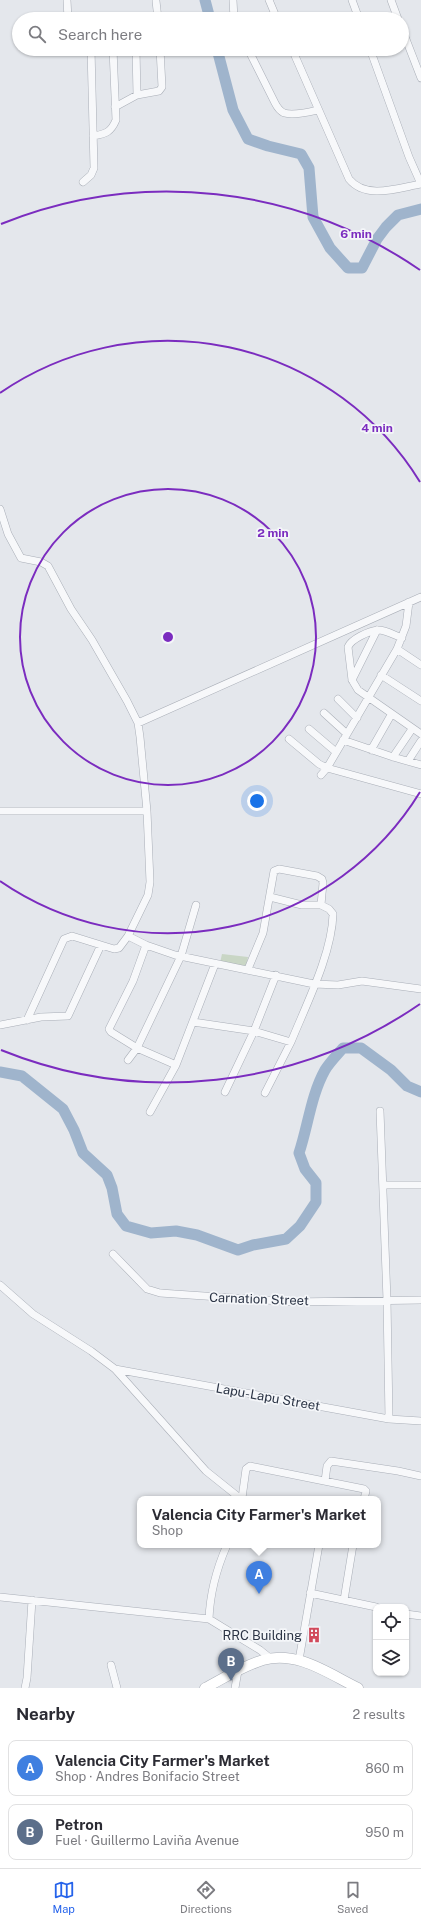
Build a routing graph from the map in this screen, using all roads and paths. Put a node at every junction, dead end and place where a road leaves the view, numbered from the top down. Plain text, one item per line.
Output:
1 (67, 0) edge
2 (233, 0) edge
3 (269, 0) edge
4 (352, 0) edge
5 (391, 0) edge
6 (156, 1) dead end
7 (68, 12) edge
8 (157, 12) edge
9 (234, 12) edge
10 (274, 12) edge
11 (356, 12) edge
12 (395, 12) edge
13 (409, 47) edge
14 (91, 56) edge
15 (113, 56) edge
16 (136, 56) edge
17 (160, 56) edge
18 (252, 56) edge
19 (295, 56) edge
20 (373, 56) edge
21 (421, 78) edge
22 (137, 95) junction
23 (115, 107) junction
24 (318, 110) junction
25 (94, 136) junction
26 (83, 182) dead end
27 (421, 184) edge
28 (0, 509) edge
29 (0, 533) edge
30 (8, 534) junction
31 (421, 597) edge
32 (409, 602) junction
33 (377, 630) junction
34 (402, 638) junction
35 (397, 649) junction
36 (421, 665) edge
37 (381, 675) junction
38 (352, 680) junction
39 (368, 697) junction
40 (338, 699) dead end
41 (421, 701) edge
42 (324, 713) dead end
43 (391, 715) junction
44 (356, 718) junction
45 (138, 722) junction
46 (309, 729) dead end
47 (412, 729) junction
48 (421, 734) edge
49 (345, 737) junction
50 (289, 739) dead end
51 (421, 741) edge
52 (371, 750) junction
53 (336, 752) junction
54 (393, 757) junction
55 (408, 761) junction
56 (421, 764) edge
57 (327, 768) junction
58 (321, 776) dead end
59 (421, 794) edge
60 (0, 811) edge
61 (147, 811) junction
62 (270, 897) junction
63 (196, 905) dead end
64 (321, 905) junction
65 (128, 936) junction
66 (146, 945) junction
67 (101, 946) junction
68 (181, 956) junction
69 (215, 964) junction
70 (248, 969) junction
71 (276, 975) junction
72 (314, 984) junction
73 (421, 989) edge
74 (27, 1020) junction
75 (192, 1022) junction
76 (0, 1025) edge
77 (254, 1031) junction
78 (291, 1042) junction
79 (137, 1048) junction
80 (128, 1060) dead end
81 (176, 1065) junction
82 (225, 1092) dead end
83 (265, 1093) dead end
84 (380, 1111) dead end
85 (150, 1112) dead end
86 (383, 1185) junction
87 (421, 1185) edge
88 (113, 1254) dead end
89 (0, 1285) edge
90 (387, 1300) junction
91 (421, 1300) edge
92 (115, 1369) junction
93 (389, 1419) junction
94 (421, 1421) edge
95 (421, 1476) edge
96 (325, 1481) junction
97 (239, 1496) edge
98 (242, 1496) edge
99 (365, 1496) edge
100 (226, 1548) edge
101 (318, 1548) edge
102 (353, 1548) edge
103 (310, 1594) junction
104 (0, 1597) edge
105 (32, 1600) junction
106 (344, 1600) junction
107 (373, 1606) edge
108 (409, 1614) edge
109 (421, 1616) edge
110 (209, 1619) junction
111 (270, 1658) junction
112 (299, 1660) junction
113 (111, 1665) dead end
114 (238, 1671) junction
115 (25, 1688) edge
116 (117, 1688) edge
117 (205, 1688) edge
118 (235, 1688) edge
119 (358, 1688) edge

1 - 7 street
2 - 9 street
3 - 10 street
4 - 11 street
5 - 12 street
6 - 8 street
13 - 21 street
14 - 25 street
15 - 23 street
16 - 22 street
17 - 22 street
18 - 24 street
19 - 24 street
20 - 27 street
22 - 23 street
23 - 25 street
24 - 27 street
25 - 26 street
28 - 30 street
29 - 30 street
30 - 45 street
31 - 32 street
32 - 34 street
32 - 45 street
33 - 34 street
33 - 38 street
33 - 38 street
34 - 35 street
35 - 36 street
35 - 37 street
37 - 39 street
37 - 41 street
38 - 39 street
39 - 43 street
39 - 44 street
40 - 44 street
42 - 49 street
43 - 47 street
43 - 52 street
44 - 49 street
45 - 61 street
46 - 53 street
47 - 48 street
47 - 54 street
49 - 52 street
49 - 53 street
50 - 57 street
51 - 55 street
52 - 54 street
53 - 57 street
54 - 55 street
55 - 56 street
57 - 58 street
57 - 59 street
60 - 61 street
61 - 65 street
62 - 64 street
62 - 64 street
62 - 70 street
63 - 68 street
64 - 72 street
65 - 66 street
65 - 67 street
66 - 68 street
66 - 79 street
67 - 74 street
67 - 74 street
68 - 69 street
68 - 79 street
69 - 70 street
69 - 75 street
70 - 71 street
71 - 72 street
71 - 77 street
72 - 73 street
72 - 78 street
74 - 76 street
75 - 77 street
75 - 81 street
77 - 78 street
77 - 82 street
78 - 83 street
79 - 80 street
79 - 81 street
81 - 85 street
84 - 86 street
86 - 87 street
86 - 90 street
88 - 90 street, Carnation Street
89 - 92 street
90 - 91 street, Carnation Street
90 - 93 street
92 - 93 street, Lapu-Lapu Street
92 - 97 street
93 - 94 street, Lapu-Lapu Street
95 - 96 street
96 - 98 street
96 - 99 street
100 - 110 street
101 - 103 street
102 - 106 street
103 - 106 street
103 - 112 street
104 - 105 street
105 - 110 street
105 - 115 street
106 - 107 street
108 - 109 street
110 - 111 street
111 - 112 main road
111 - 114 main road
112 - 119 main road
113 - 116 street
114 - 117 main road
114 - 118 street

